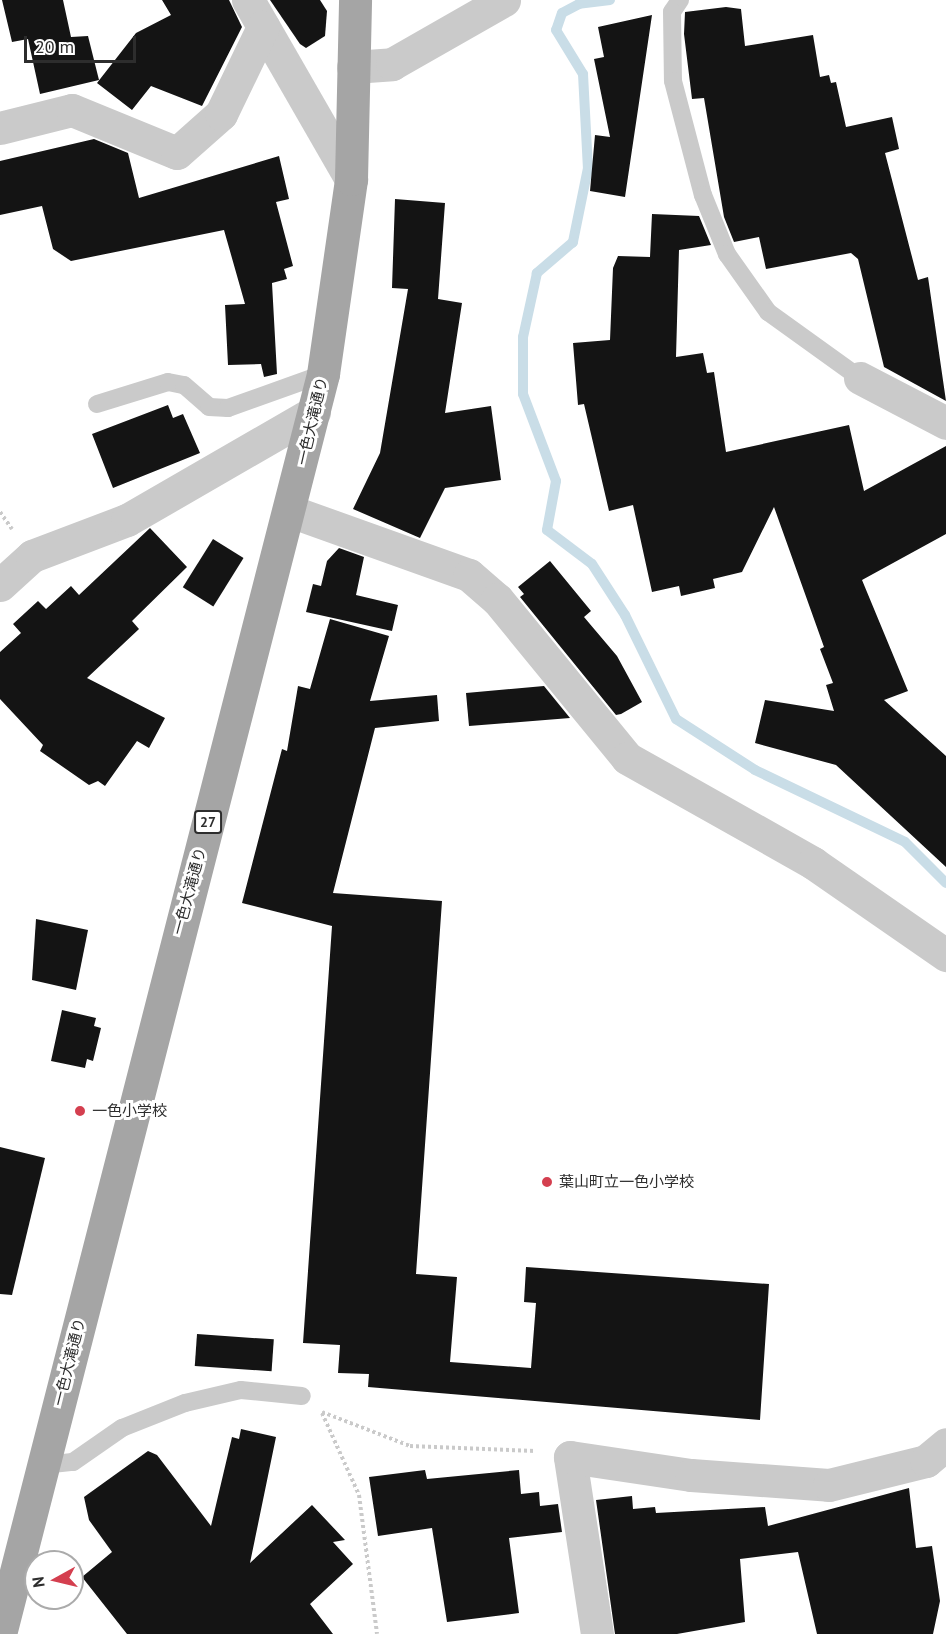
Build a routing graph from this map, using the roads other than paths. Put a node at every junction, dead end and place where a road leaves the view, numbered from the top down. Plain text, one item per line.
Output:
1 (355, 0) edge
2 (504, 0) edge
3 (680, 0) edge
4 (256, 14) edge
5 (353, 67) junction
6 (0, 128) edge
7 (351, 179) junction
8 (323, 374) junction
9 (860, 378) joint
10 (97, 404) dead end
11 (314, 412) junction
12 (946, 423) edge
13 (290, 511) junction
14 (0, 585) edge
15 (946, 955) edge
16 (302, 1396) road end
17 (946, 1444) edge
18 (43, 1465) junction
19 (0, 1634) edge
20 (597, 1634) edge

1 - 5 main road, 一色大滝通り / 27
2 - 5 street
3 - 9 lane
4 - 6 street
4 - 7 street
5 - 7 main road, 一色大滝通り / 27
7 - 8 main road, 一色大滝通り / 27
8 - 10 lane
8 - 11 main road, 一色大滝通り / 27
9 - 12 street
11 - 13 main road, 一色大滝通り / 27
11 - 14 street
13 - 15 street
13 - 18 main road, 一色大滝通り / 27
16 - 18 lane
17 - 20 street
18 - 19 main road, 一色大滝通り / 27

